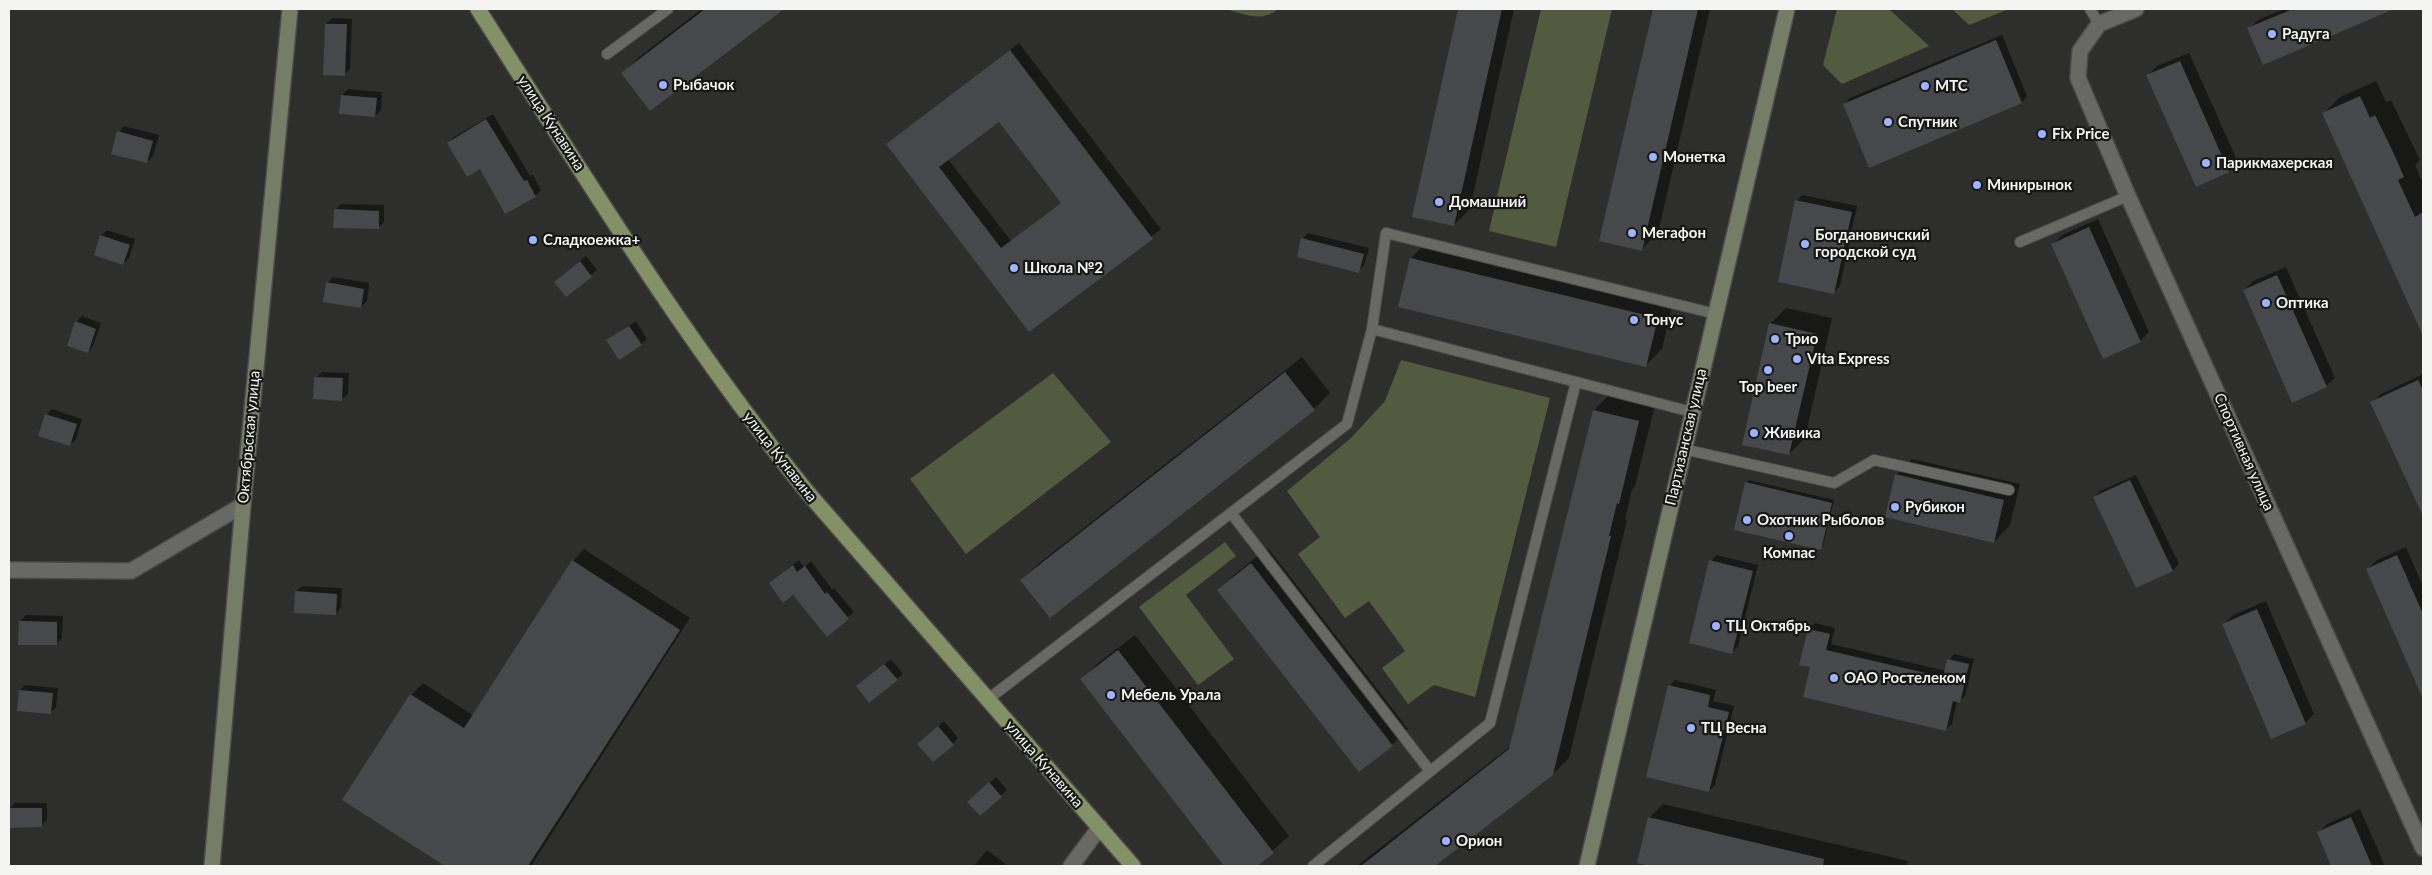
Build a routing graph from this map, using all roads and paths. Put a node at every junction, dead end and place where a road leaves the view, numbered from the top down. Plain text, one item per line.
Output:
1 (290, 9) edge
2 (478, 9) edge
3 (668, 9) edge
4 (1787, 9) edge
5 (2090, 9) edge
6 (2136, 9) edge
7 (2099, 24) junction
8 (607, 54) dead end
9 (2128, 196) junction
10 (2020, 242) dead end
11 (1716, 314) junction
12 (1372, 329) junction
13 (1576, 382) junction
14 (1692, 412) junction
15 (1683, 449) junction
16 (2009, 490) dead end
17 (243, 504) junction
18 (1230, 513) junction
19 (9, 570) edge
20 (987, 700) junction
21 (1430, 771) junction
22 (1100, 827) junction
23 (2423, 848) edge
24 (212, 866) edge
25 (1071, 866) edge
26 (1133, 866) edge
27 (1313, 866) edge
28 (1587, 866) edge

1 - 17 street, Октябрьская улица
2 - 20 main road, улица Кунавина
3 - 8 lane
4 - 11 street, Партизанская улица
5 - 7 lane
6 - 7 street
7 - 9 street, Спортивная улица
9 - 10 lane
9 - 23 street, Спортивная улица
11 - 12 lane
11 - 14 street, Партизанская улица
12 - 13 lane
12 - 18 lane
13 - 14 lane
13 - 21 lane
14 - 15 street, Партизанская улица
15 - 16 lane
15 - 28 street, Партизанская улица
17 - 19 street
17 - 24 street, Октябрьская улица
18 - 20 lane
18 - 21 lane
20 - 22 main road, улица Кунавина
21 - 27 lane
22 - 25 street
22 - 26 main road, улица Кунавина

